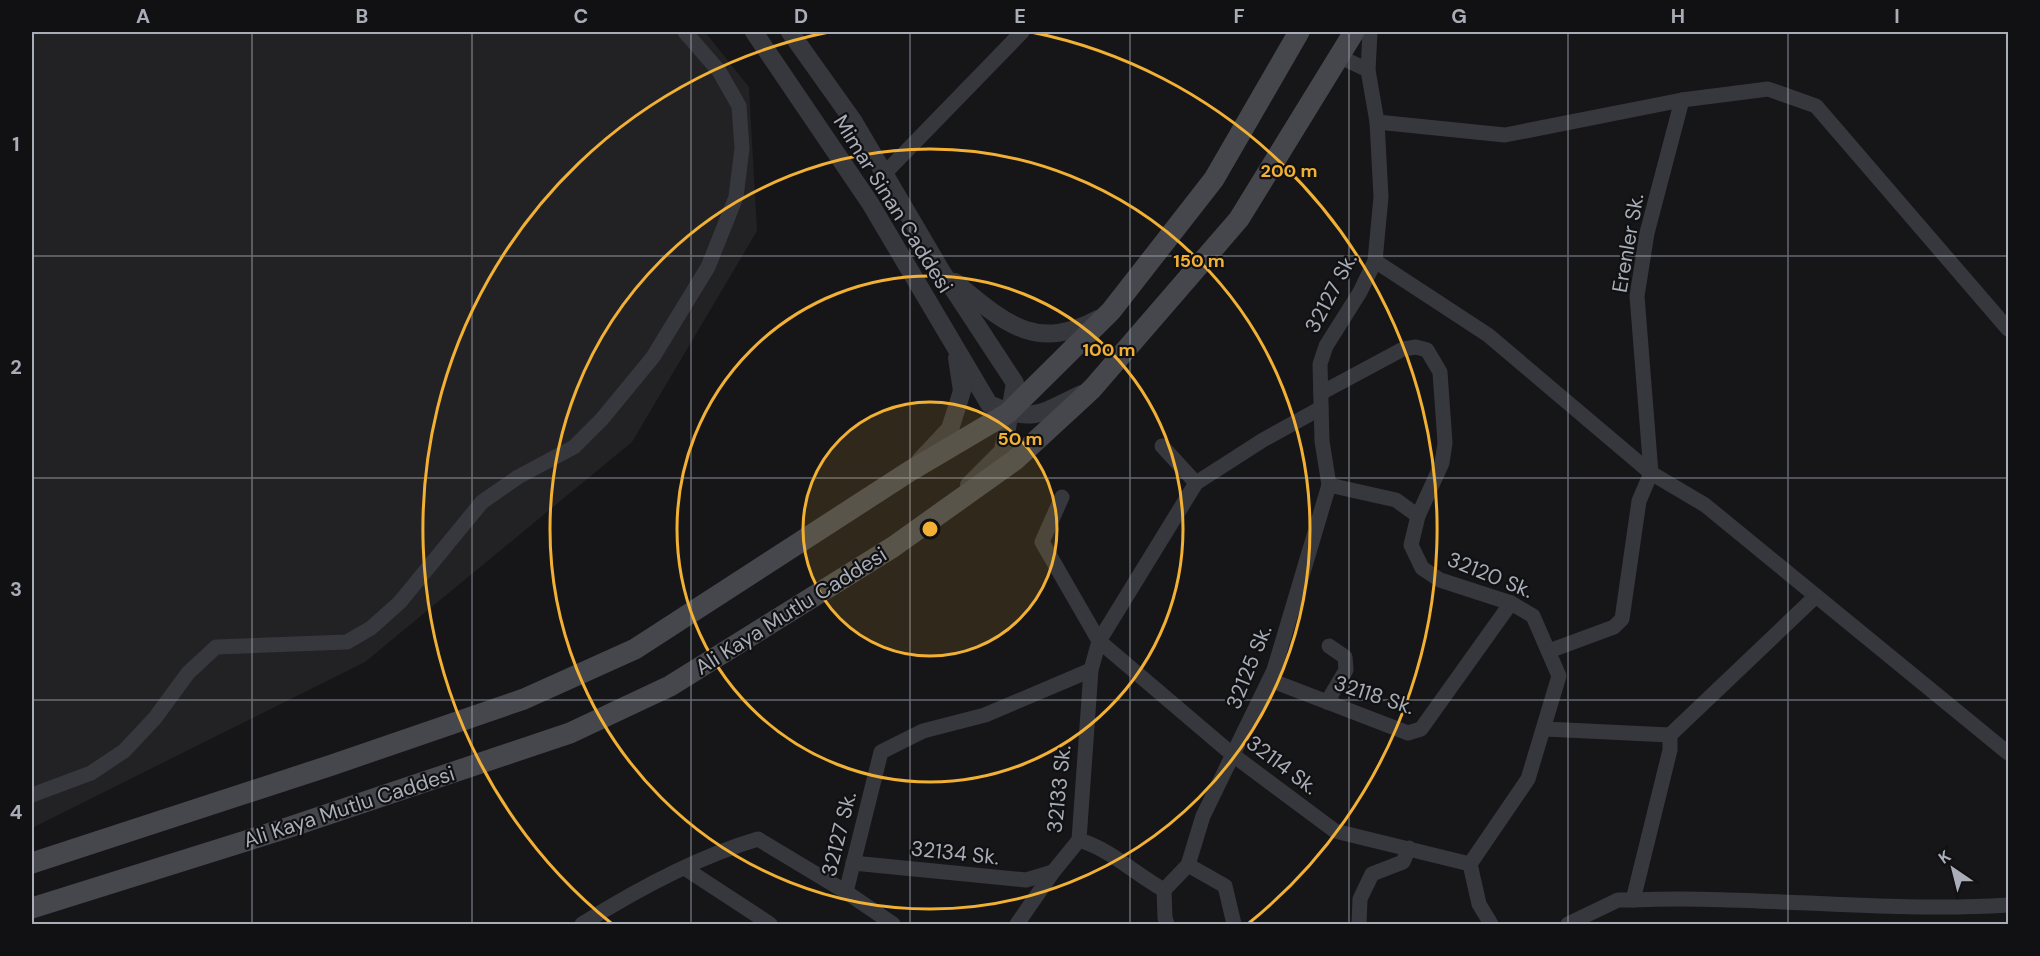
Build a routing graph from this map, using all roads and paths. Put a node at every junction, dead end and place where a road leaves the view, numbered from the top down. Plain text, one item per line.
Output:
1 (685, 32) edge
2 (754, 32) edge
3 (790, 32) edge
4 (1022, 32) edge
5 (1299, 32) edge
6 (1354, 32) edge
7 (1370, 32) edge
8 (1340, 57) junction
9 (1368, 70) junction
10 (1682, 100) junction
11 (1377, 122) junction
12 (885, 173) junction
13 (1375, 261) junction
14 (942, 272) junction
15 (1111, 311) junction
16 (2008, 329) edge
17 (955, 348) junction
18 (1092, 389) junction
19 (1321, 401) junction
20 (1008, 413) junction
21 (1162, 446) dead end
22 (910, 471) junction
23 (1651, 473) junction
24 (1196, 483) junction
25 (1329, 485) junction
26 (1062, 497) dead end
27 (939, 514) junction
28 (1418, 516) junction
29 (1816, 596) junction
30 (1511, 603) junction
31 (1099, 641) junction
32 (1329, 646) dead end
33 (1549, 651) junction
34 (1091, 670) junction
35 (1270, 680) junction
36 (1327, 702) junction
37 (1545, 729) junction
38 (1670, 735) junction
39 (2008, 753) edge
40 (1233, 755) junction
41 (32, 795) edge
42 (1078, 840) junction
43 (1409, 848) junction
44 (32, 862) edge
45 (853, 863) junction
46 (1470, 864) junction
47 (1188, 865) junction
48 (686, 869) junction
49 (1053, 872) junction
50 (1164, 890) junction
51 (846, 892) junction
52 (1633, 900) junction
53 (2008, 905) edge
54 (32, 908) edge
55 (587, 923) edge
56 (770, 924) edge
57 (893, 924) edge
58 (1017, 924) edge
59 (1167, 924) edge
60 (1234, 924) edge
61 (1359, 924) edge
62 (1491, 924) edge
63 (1568, 924) edge

1 - 41 street
2 - 17 street, Mimar Sinan Caddesi
3 - 12 street, Mimar Sinan Caddesi
4 - 12 street
5 - 15 main road
6 - 8 main road, Ali Kaya Mutlu Caddesi
7 - 9 street, 32127 Sk.
8 - 9 street
8 - 18 main road, Ali Kaya Mutlu Caddesi
9 - 11 street, 32127 Sk.
10 - 11 street
10 - 16 street
10 - 23 street, Erenler Sk.
11 - 13 street, 32127 Sk.
12 - 14 street, Mimar Sinan Caddesi
13 - 19 street, 32127 Sk.
13 - 23 street
14 - 15 street
14 - 20 street, Mimar Sinan Caddesi
15 - 20 main road
17 - 20 street, Mimar Sinan Caddesi
17 - 22 street
18 - 20 street
18 - 27 main road, Ali Kaya Mutlu Caddesi
19 - 24 street
19 - 25 street, 32125 Sk.
19 - 28 street, 32120 Sk.
20 - 22 main road
20 - 27 street, Mimar Sinan Caddesi
21 - 24 street
22 - 44 main road
23 - 29 street
23 - 33 street, Erenler Sk.
24 - 31 street
25 - 28 street
25 - 35 street, 32125 Sk.
26 - 31 street, 32114 Sk.
27 - 54 main road, Ali Kaya Mutlu Caddesi
28 - 30 street, 32120 Sk.
29 - 38 street
29 - 39 street
30 - 33 street, 32120 Sk.
30 - 36 street, 32118 Sk.
31 - 34 street, 32133 Sk.
31 - 40 street, 32114 Sk.
32 - 36 street
33 - 37 street, 32120 Sk.
34 - 42 street, 32133 Sk.
34 - 45 street, 32127 Sk.
35 - 36 street, 32118 Sk.
35 - 40 street, 32125 Sk.
37 - 38 street
37 - 46 street, 32120 Sk.
38 - 52 street
40 - 43 street, 32114 Sk.
40 - 47 street, 32125 Sk.
42 - 49 street, 32133 Sk.
42 - 50 street
43 - 46 street, 32114 Sk.
43 - 61 street
45 - 49 street, 32134 Sk.
45 - 51 street, 32127 Sk.
46 - 62 street
47 - 50 street, 32125 Sk.
47 - 60 street
48 - 51 street, 32127 Sk.
48 - 55 street, 32127 Sk.
48 - 56 street
49 - 58 street, 32133 Sk.
50 - 59 street
51 - 57 street
52 - 53 street
52 - 63 street

